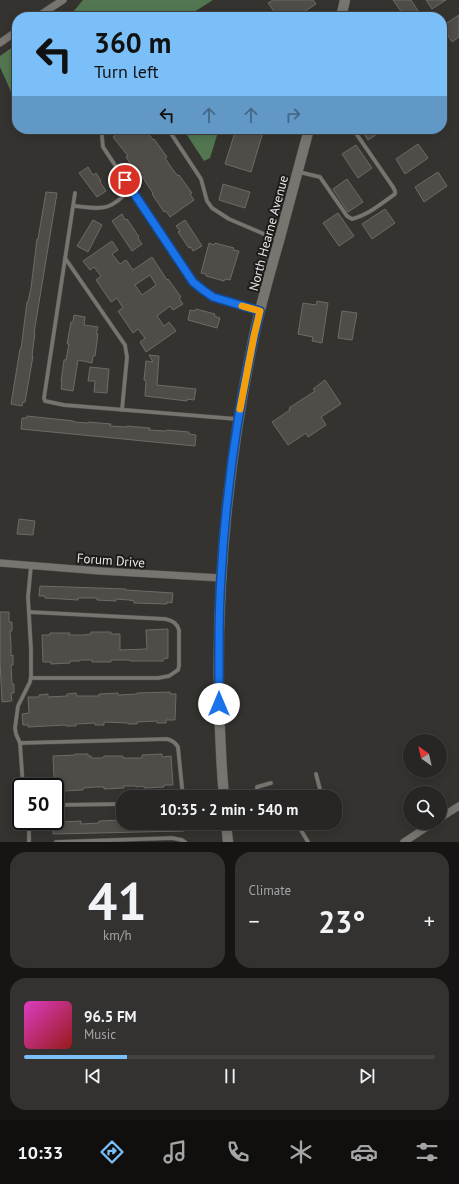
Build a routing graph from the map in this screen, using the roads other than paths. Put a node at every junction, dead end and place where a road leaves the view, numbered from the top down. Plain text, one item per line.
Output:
1 (63, 0) edge
2 (346, 0) edge
3 (45, 12) edge
4 (342, 12) edge
5 (12, 35) edge
6 (0, 43) edge
7 (102, 134) edge
8 (171, 134) edge
9 (309, 134) edge
10 (356, 134) edge
11 (298, 172) junction
12 (131, 189) junction
13 (75, 194) dead end
14 (74, 206) junction
15 (279, 240) junction
16 (65, 258) junction
17 (260, 311) junction
18 (122, 410) junction
19 (238, 420) junction
20 (0, 563) edge
21 (31, 566) junction
22 (221, 578) junction
23 (29, 612) junction
24 (31, 678) junction
25 (20, 742) junction
26 (316, 774) dead end
27 (22, 778) edge
28 (271, 783) dead end
29 (182, 790) edge
30 (224, 790) edge
31 (257, 790) edge
32 (320, 790) edge
33 (116, 804) edge
34 (64, 805) edge
35 (459, 806) edge
36 (447, 814) edge
37 (29, 830) edge
38 (227, 830) edge
39 (301, 830) edge
40 (422, 830) edge
41 (29, 842) edge
42 (56, 842) edge
43 (185, 842) edge
44 (228, 842) edge
45 (308, 842) edge
46 (404, 842) edge

1 - 3 street
2 - 4 main road
5 - 6 street
7 - 12 lane
8 - 15 lane
9 - 11 main road, North Hearne Avenue
10 - 11 lane
11 - 15 main road, North Hearne Avenue
12 - 14 lane
12 - 17 lane
13 - 14 lane
14 - 16 lane
15 - 17 main road, North Hearne Avenue
16 - 18 lane
16 - 18 lane
17 - 19 main road, North Hearne Avenue
18 - 19 lane
19 - 22 main road, North Hearne Avenue
20 - 21 street, Forum Drive
21 - 22 street, Forum Drive
21 - 23 lane
22 - 30 main road, North Hearne Avenue
23 - 24 lane
23 - 24 lane
24 - 25 lane
25 - 27 lane
25 - 29 lane
26 - 32 lane
28 - 31 lane
33 - 34 lane
35 - 36 street
37 - 41 lane
38 - 44 main road
39 - 45 lane
40 - 46 street
42 - 43 lane

